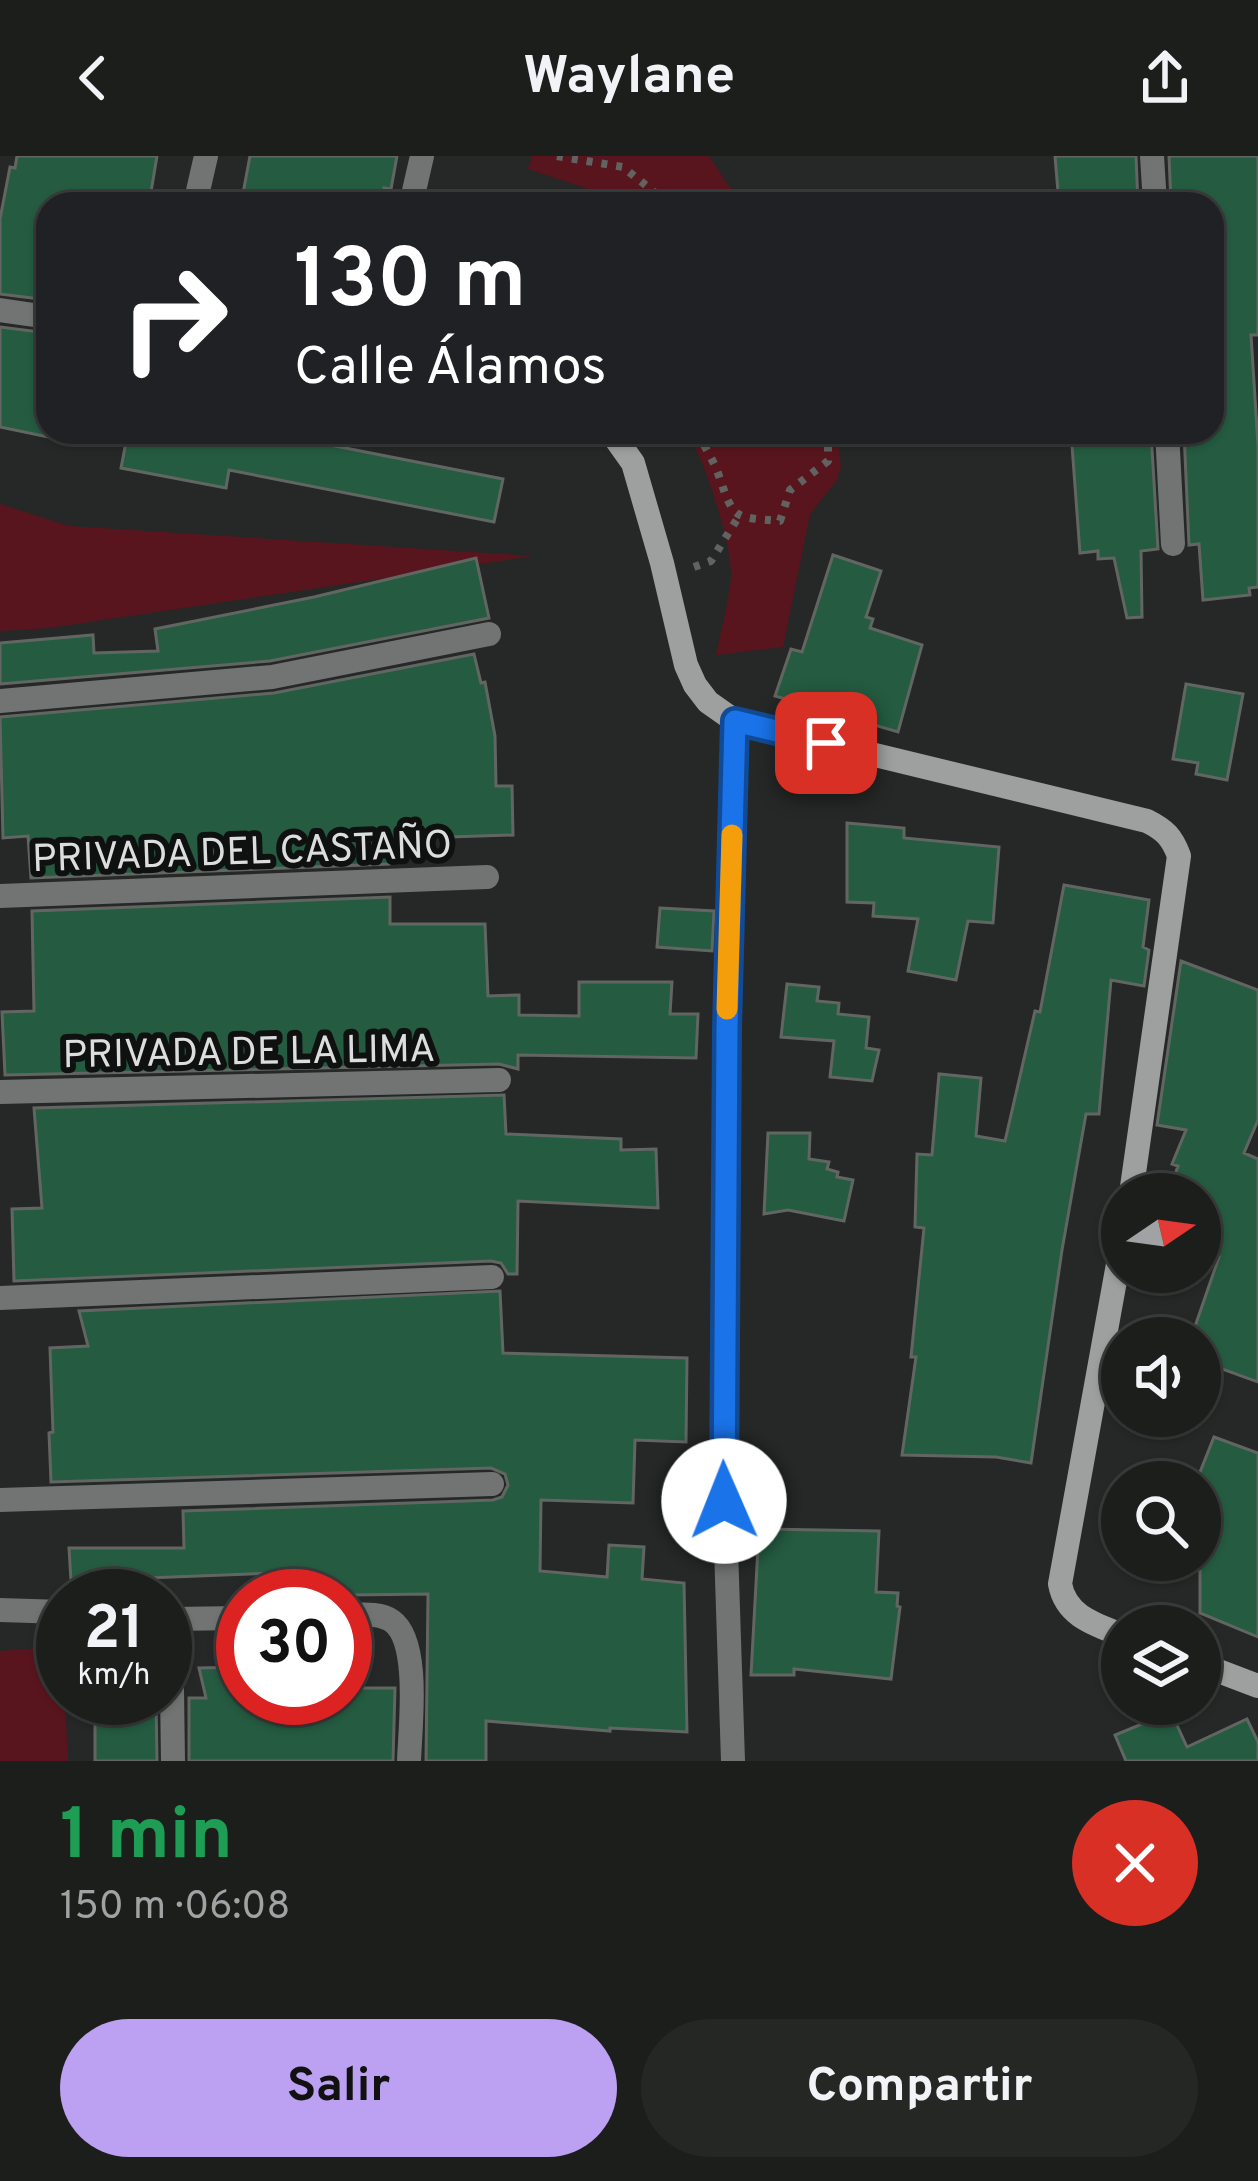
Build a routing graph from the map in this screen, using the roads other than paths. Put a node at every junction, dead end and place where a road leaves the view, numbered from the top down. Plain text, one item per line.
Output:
1 (206, 156) edge
2 (422, 156) edge
3 (1152, 156) edge
4 (198, 192) edge
5 (414, 192) edge
6 (1154, 192) edge
7 (0, 310) edge
8 (36, 315) edge
9 (620, 444) edge
10 (1168, 444) edge
11 (1173, 544) dead end
12 (489, 634) dead end
13 (0, 701) edge
14 (735, 721) junction
15 (487, 877) dead end
16 (0, 896) edge
17 (500, 1080) dead end
18 (0, 1092) edge
19 (1134, 1173) edge
20 (492, 1277) dead end
21 (1112, 1293) edge
22 (0, 1298) edge
23 (492, 1484) dead end
24 (0, 1500) edge
25 (0, 1610) edge
26 (36, 1611) edge
27 (372, 1615) edge
28 (1101, 1627) edge
29 (1221, 1672) edge
30 (1258, 1686) edge
31 (172, 1725) edge
32 (173, 1761) edge
33 (409, 1761) edge
34 (733, 1761) edge

1 - 4 street
2 - 5 street
3 - 6 street
7 - 8 street
9 - 14 street
10 - 11 street
12 - 13 street
14 - 19 street
14 - 34 street
15 - 16 street, PRIVADA DEL CASTAÑO
17 - 18 street, PRIVADA DE LA LIMA
20 - 22 street
21 - 28 street
23 - 24 street
25 - 26 street
27 - 33 street
29 - 30 street
31 - 32 street

